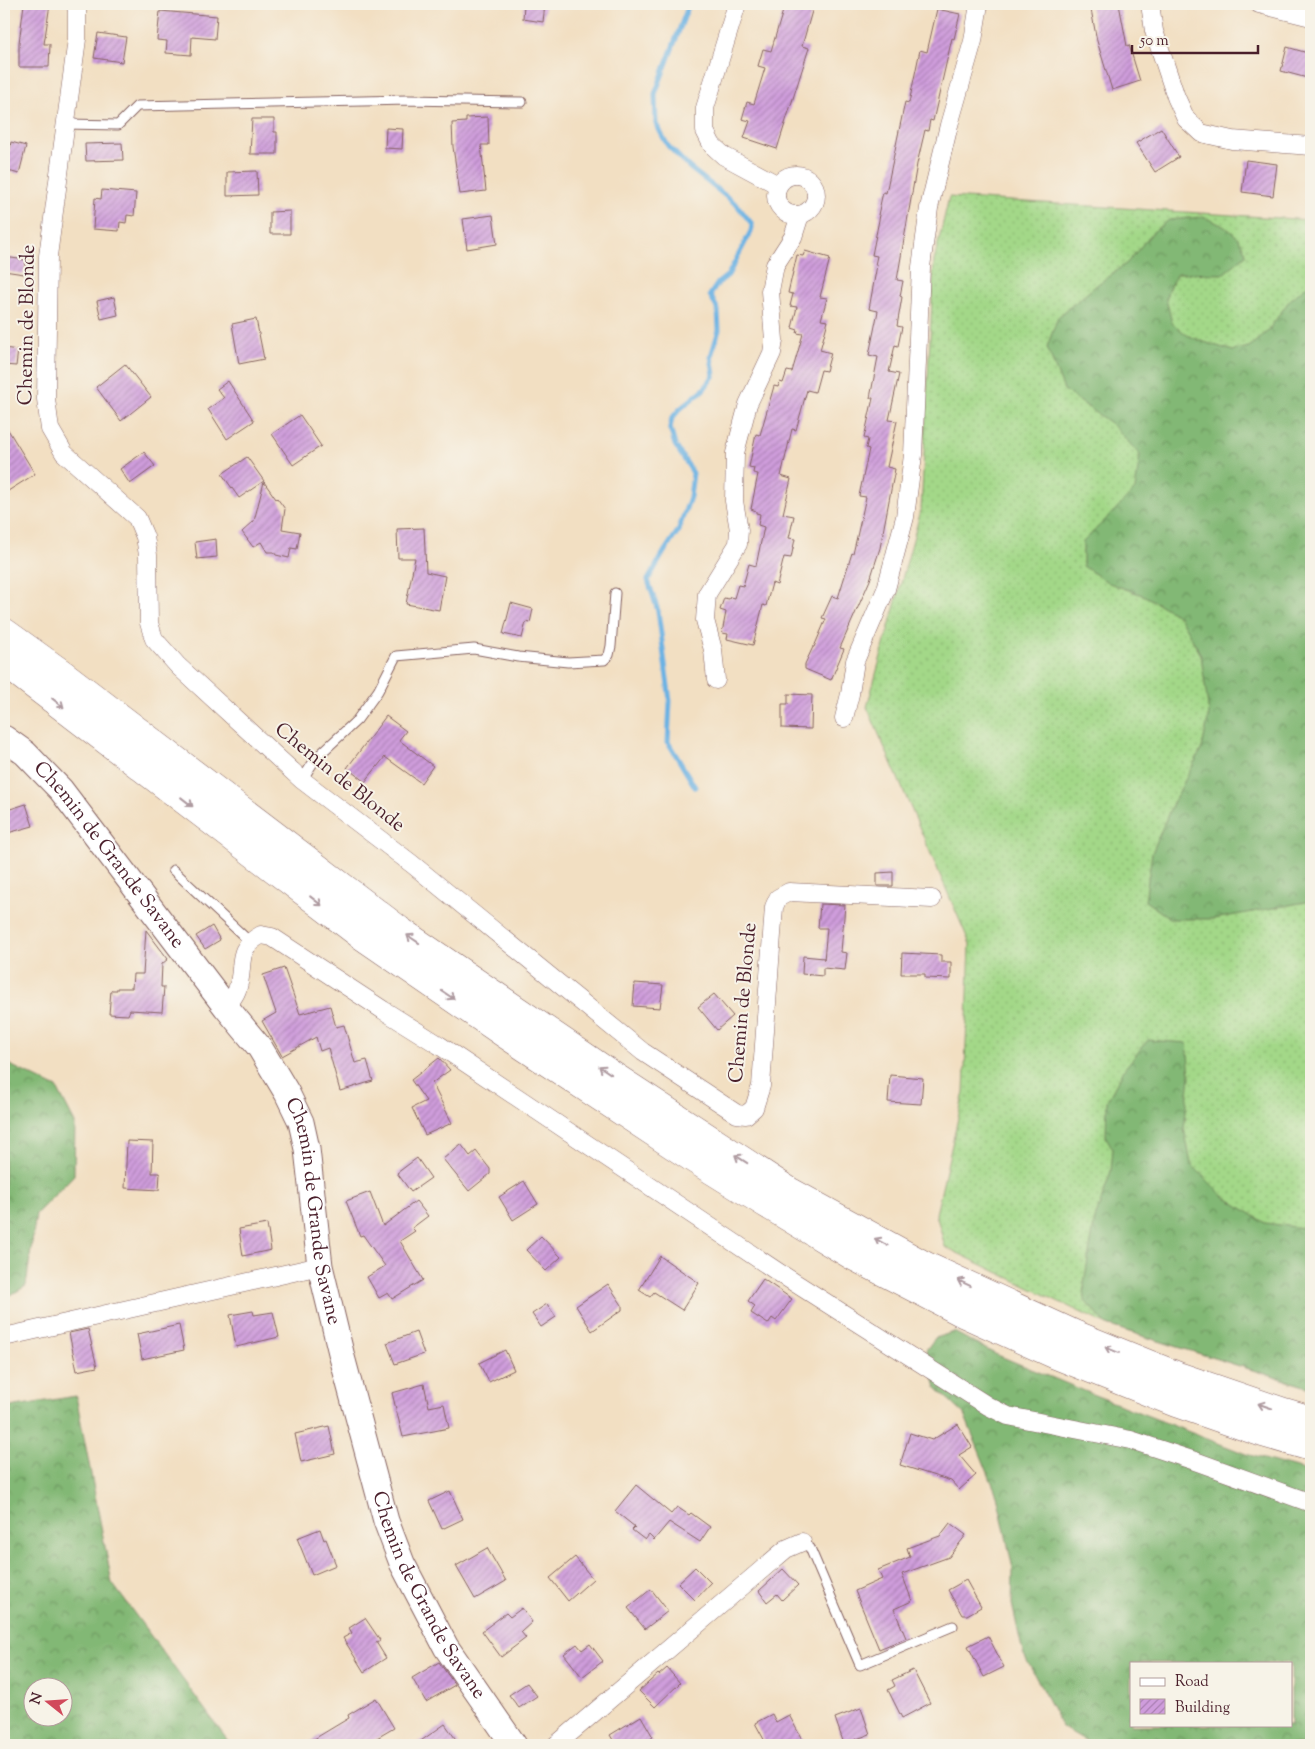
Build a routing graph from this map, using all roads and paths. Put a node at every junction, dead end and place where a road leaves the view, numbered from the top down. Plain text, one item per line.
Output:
1 (75, 4) edge
2 (737, 4) edge
3 (979, 4) edge
4 (1150, 4) edge
5 (1259, 4) edge
6 (1311, 17) edge
7 (522, 102) dead end
8 (65, 124) junction
9 (1311, 146) edge
10 (778, 186) junction
11 (800, 215) junction
12 (615, 593) dead end
13 (4, 632) edge
14 (4, 662) edge
15 (716, 680) dead end
16 (844, 718) dead end
17 (4, 738) edge
18 (302, 780) junction
19 (173, 870) dead end
20 (932, 899) dead end
21 (249, 941) junction
22 (226, 1007) junction
23 (320, 1266) junction
24 (4, 1337) edge
25 (1311, 1420) edge
26 (1311, 1447) edge
27 (1311, 1503) edge
28 (802, 1542) joint
29 (953, 1626) dead end
30 (514, 1745) edge
31 (556, 1745) edge

1 - 8 street, Chemin de Blonde
2 - 10 street
3 - 16 street
4 - 9 street
5 - 6 street
7 - 8 lane
8 - 18 street, Chemin de Blonde
10 - 11 street
10 - 11 street
11 - 15 street
12 - 18 lane
25 -> 13 highway
14 -> 26 highway
17 - 22 street, Chemin de Grande Savane
18 - 20 street, Chemin de Blonde
19 - 21 lane
21 - 22 street
21 - 27 street
22 - 23 street, Chemin de Grande Savane
23 - 24 street
23 - 30 street, Chemin de Grande Savane
28 - 29 lane
28 - 31 street

